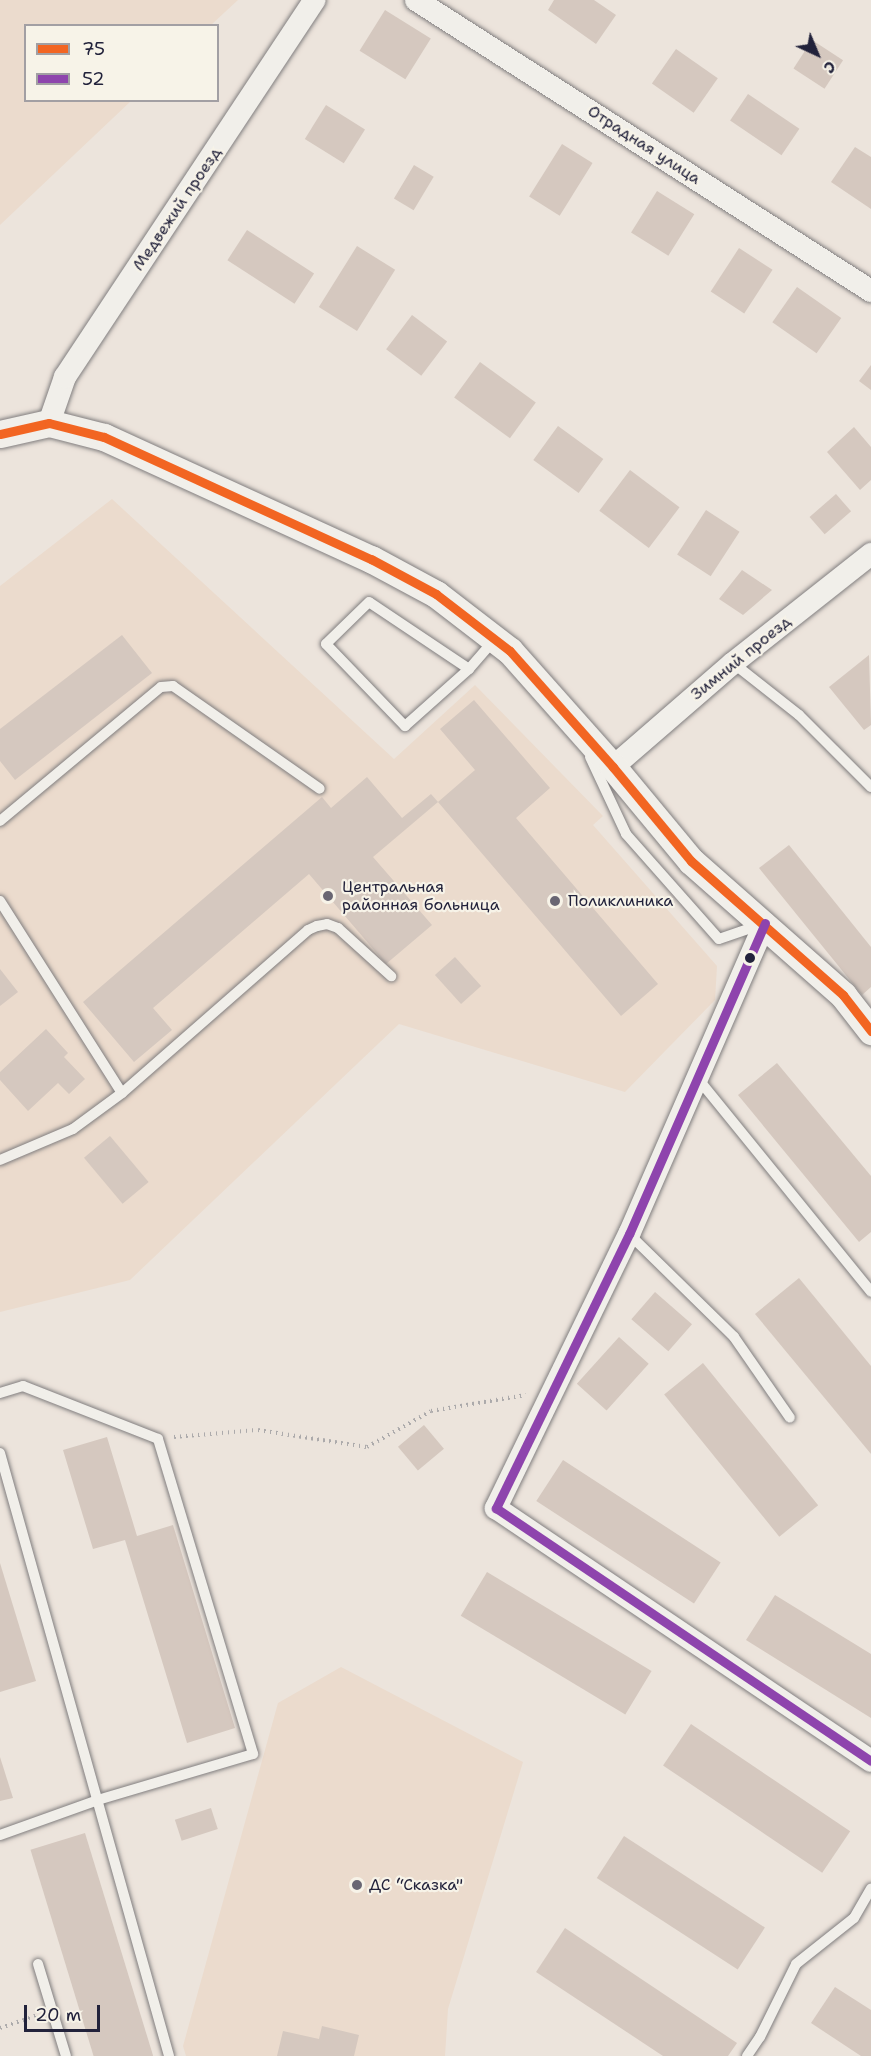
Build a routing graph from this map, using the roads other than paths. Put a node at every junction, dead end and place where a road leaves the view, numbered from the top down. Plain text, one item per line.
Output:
1 (315, 0) edge
2 (416, 0) edge
3 (871, 291) edge
4 (49, 423) junction
5 (0, 434) edge
6 (871, 554) edge
7 (495, 638) junction
8 (732, 663) junction
9 (469, 669) junction
10 (577, 729) junction
11 (613, 767) junction
12 (871, 787) edge
13 (320, 789) dead end
14 (0, 821) edge
15 (0, 901) edge
16 (765, 923) junction
17 (391, 976) dead end
18 (871, 1031) edge
19 (699, 1080) junction
20 (122, 1094) junction
21 (0, 1160) edge
22 (629, 1234) junction
23 (871, 1292) edge
24 (0, 1393) edge
25 (790, 1418) dead end
26 (0, 1453) edge
27 (871, 1761) edge
28 (98, 1800) junction
29 (0, 1835) edge
30 (871, 1888) edge
31 (38, 1964) dead end
32 (66, 2056) edge
33 (169, 2056) edge
34 (747, 2056) edge

1 - 4 street, Медвежий проезд
2 - 3 street, Отрадная улица
4 - 5 street
4 - 7 street
6 - 8 street, Зимний проезд
7 - 9 lane
7 - 10 street
8 - 11 street, Зимний проезд
8 - 12 lane
9 - 9 lane
10 - 11 street
10 - 16 lane
11 - 16 street
13 - 14 lane
15 - 20 lane
16 - 18 street
16 - 19 street
17 - 20 lane
19 - 22 street
19 - 23 lane
20 - 21 lane
22 - 25 lane
22 - 27 street
24 - 28 lane
26 - 28 lane
28 - 29 lane
28 - 33 lane
30 - 34 lane
31 - 32 lane

